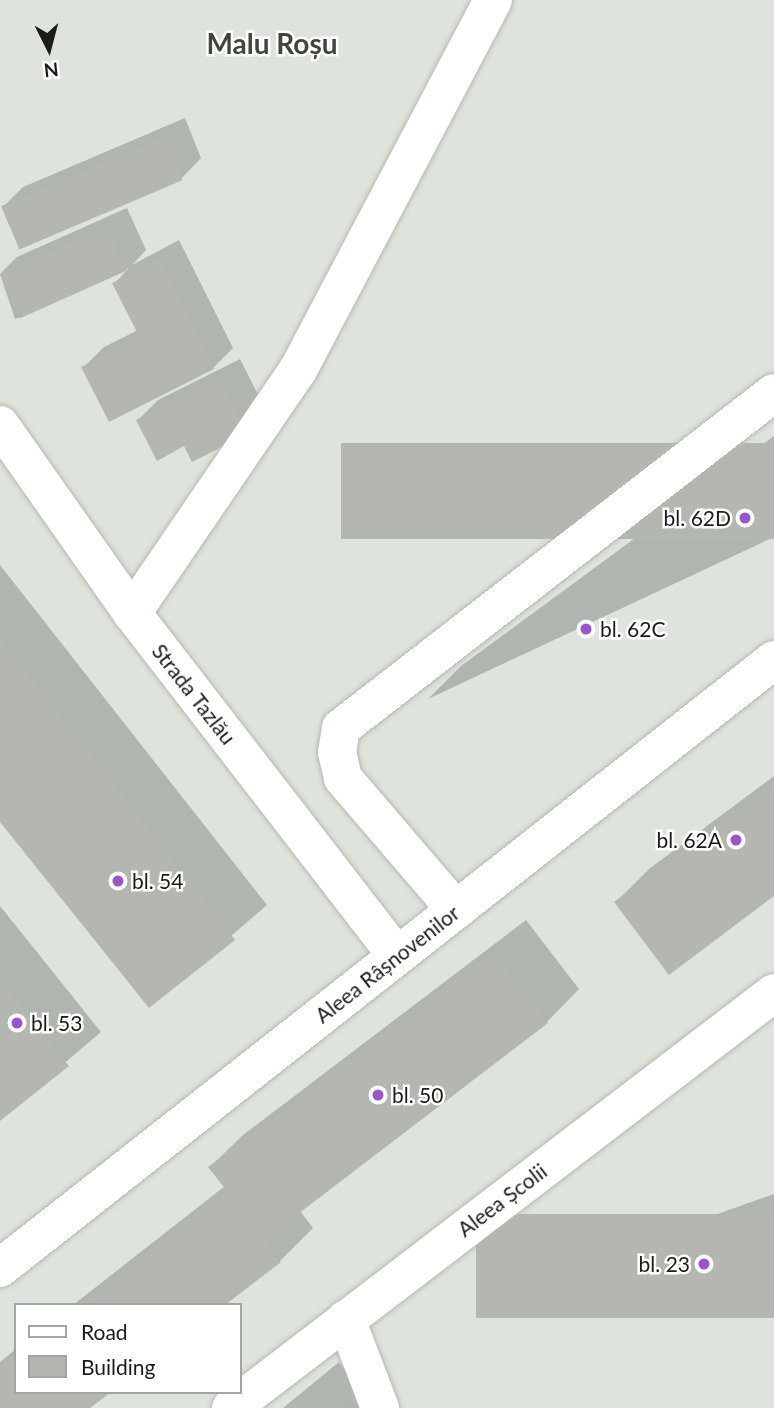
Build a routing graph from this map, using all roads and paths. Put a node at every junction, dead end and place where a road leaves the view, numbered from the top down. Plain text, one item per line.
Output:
1 (493, 0) edge
2 (774, 393) edge
3 (0, 425) edge
4 (132, 613) junction
5 (774, 660) edge
6 (456, 910) junction
7 (397, 956) junction
8 (774, 993) edge
9 (0, 1268) edge
10 (346, 1319) junction
11 (231, 1408) edge
12 (380, 1408) edge

1 - 4 street
2 - 6 street
3 - 4 street, Strada Tazlău
4 - 7 street, Strada Tazlău
5 - 6 street, Aleea Râșnovenilor
6 - 7 street, Aleea Râșnovenilor
7 - 9 street, Aleea Râșnovenilor
8 - 10 street, Aleea Școlii
10 - 11 street, Aleea Școlii
10 - 12 street

